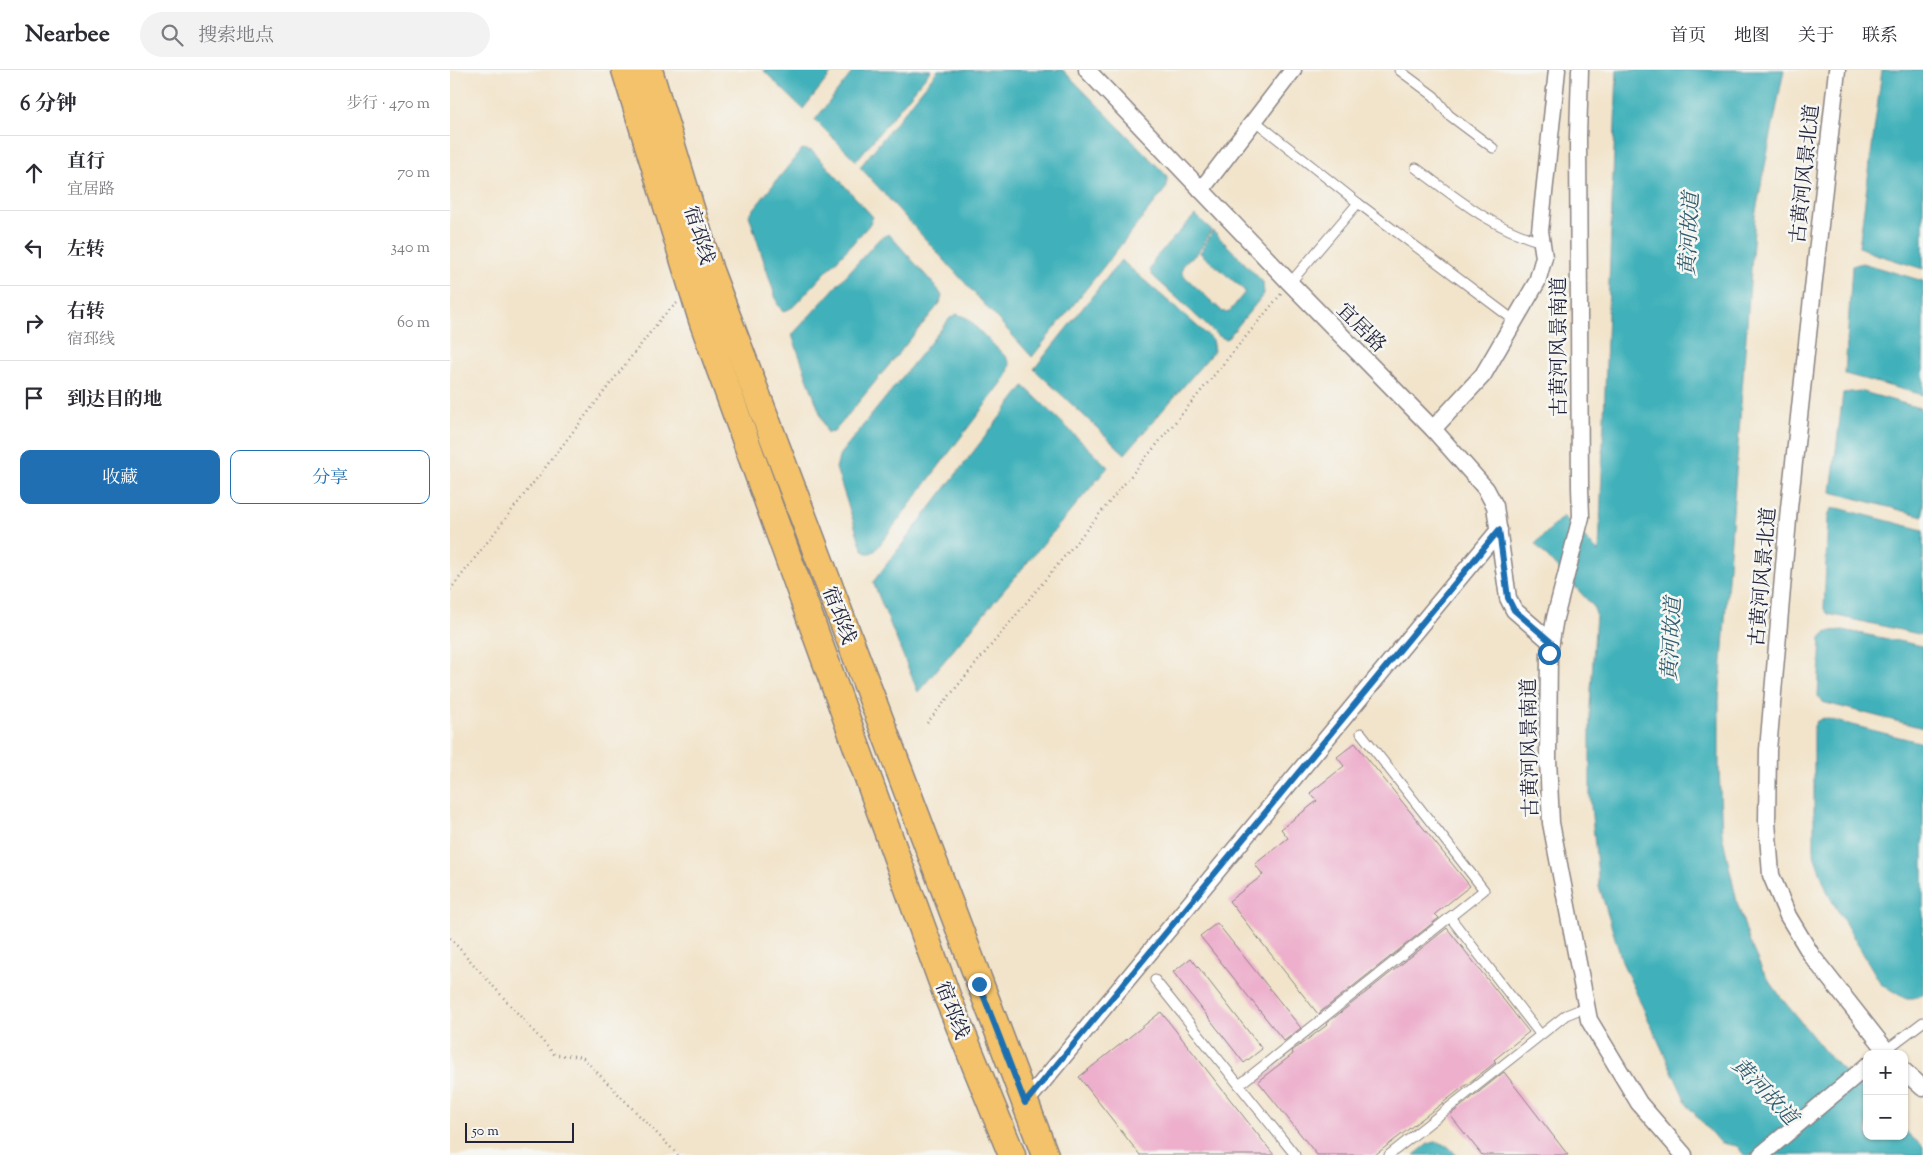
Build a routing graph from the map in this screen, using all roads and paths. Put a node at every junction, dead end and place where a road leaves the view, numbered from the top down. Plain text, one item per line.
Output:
1 (625, 70) edge
2 (649, 70) edge
3 (1087, 70) edge
4 (1293, 70) edge
5 (1399, 70) edge
6 (1557, 70) edge
7 (1580, 70) edge
8 (1837, 70) edge
9 (1254, 120) junction
10 (1493, 148) dead end
11 (1416, 168) dead end
12 (1201, 190) junction
13 (1358, 203) junction
14 (1542, 242) junction
15 (1290, 283) junction
16 (693, 289) junction
17 (1515, 321) junction
18 (1433, 429) junction
19 (1499, 530) junction
20 (450, 590) edge
21 (1551, 642) junction
22 (927, 723) dead end
23 (1361, 733) dead end
24 (1450, 917) junction
25 (450, 938) edge
26 (1155, 980) dead end
27 (1586, 1007) junction
28 (1923, 1022) edge
29 (1540, 1034) junction
30 (1884, 1050) edge
31 (1888, 1050) edge
32 (1863, 1069) edge
33 (1908, 1075) edge
34 (1239, 1085) junction
35 (1923, 1088) edge
36 (1025, 1103) junction
37 (678, 1155) edge
38 (1012, 1155) edge
39 (1045, 1155) edge
40 (1295, 1155) edge
41 (1389, 1155) edge
42 (1684, 1155) edge
43 (1761, 1155) edge

1 - 16 main road, 宿邳线
2 - 36 main road, 宿邳线
3 - 12 street, 宜居路
4 - 9 street
5 - 10 lane
6 - 14 street
7 - 21 street, 古黄河风景南道
8 - 30 street, 古黄河风景北道
9 - 12 street
9 - 13 lane
11 - 14 lane
12 - 15 street, 宜居路
13 - 15 lane
13 - 17 lane
14 - 17 street
15 - 18 street, 宜居路
15 - 22 path
16 - 20 path
16 - 38 main road, 宿邳线
17 - 18 street
18 - 19 street, 宜居路
19 - 21 street, 宜居路
19 - 36 street
21 - 27 street, 古黄河风景南道
23 - 24 lane
24 - 29 lane
24 - 34 lane
25 - 37 path
26 - 34 lane
27 - 29 lane
27 - 42 street, 古黄河风景南道
28 - 31 lane
29 - 41 lane
32 - 43 street
33 - 35 street
34 - 40 lane
36 - 39 main road, 宿邳线

